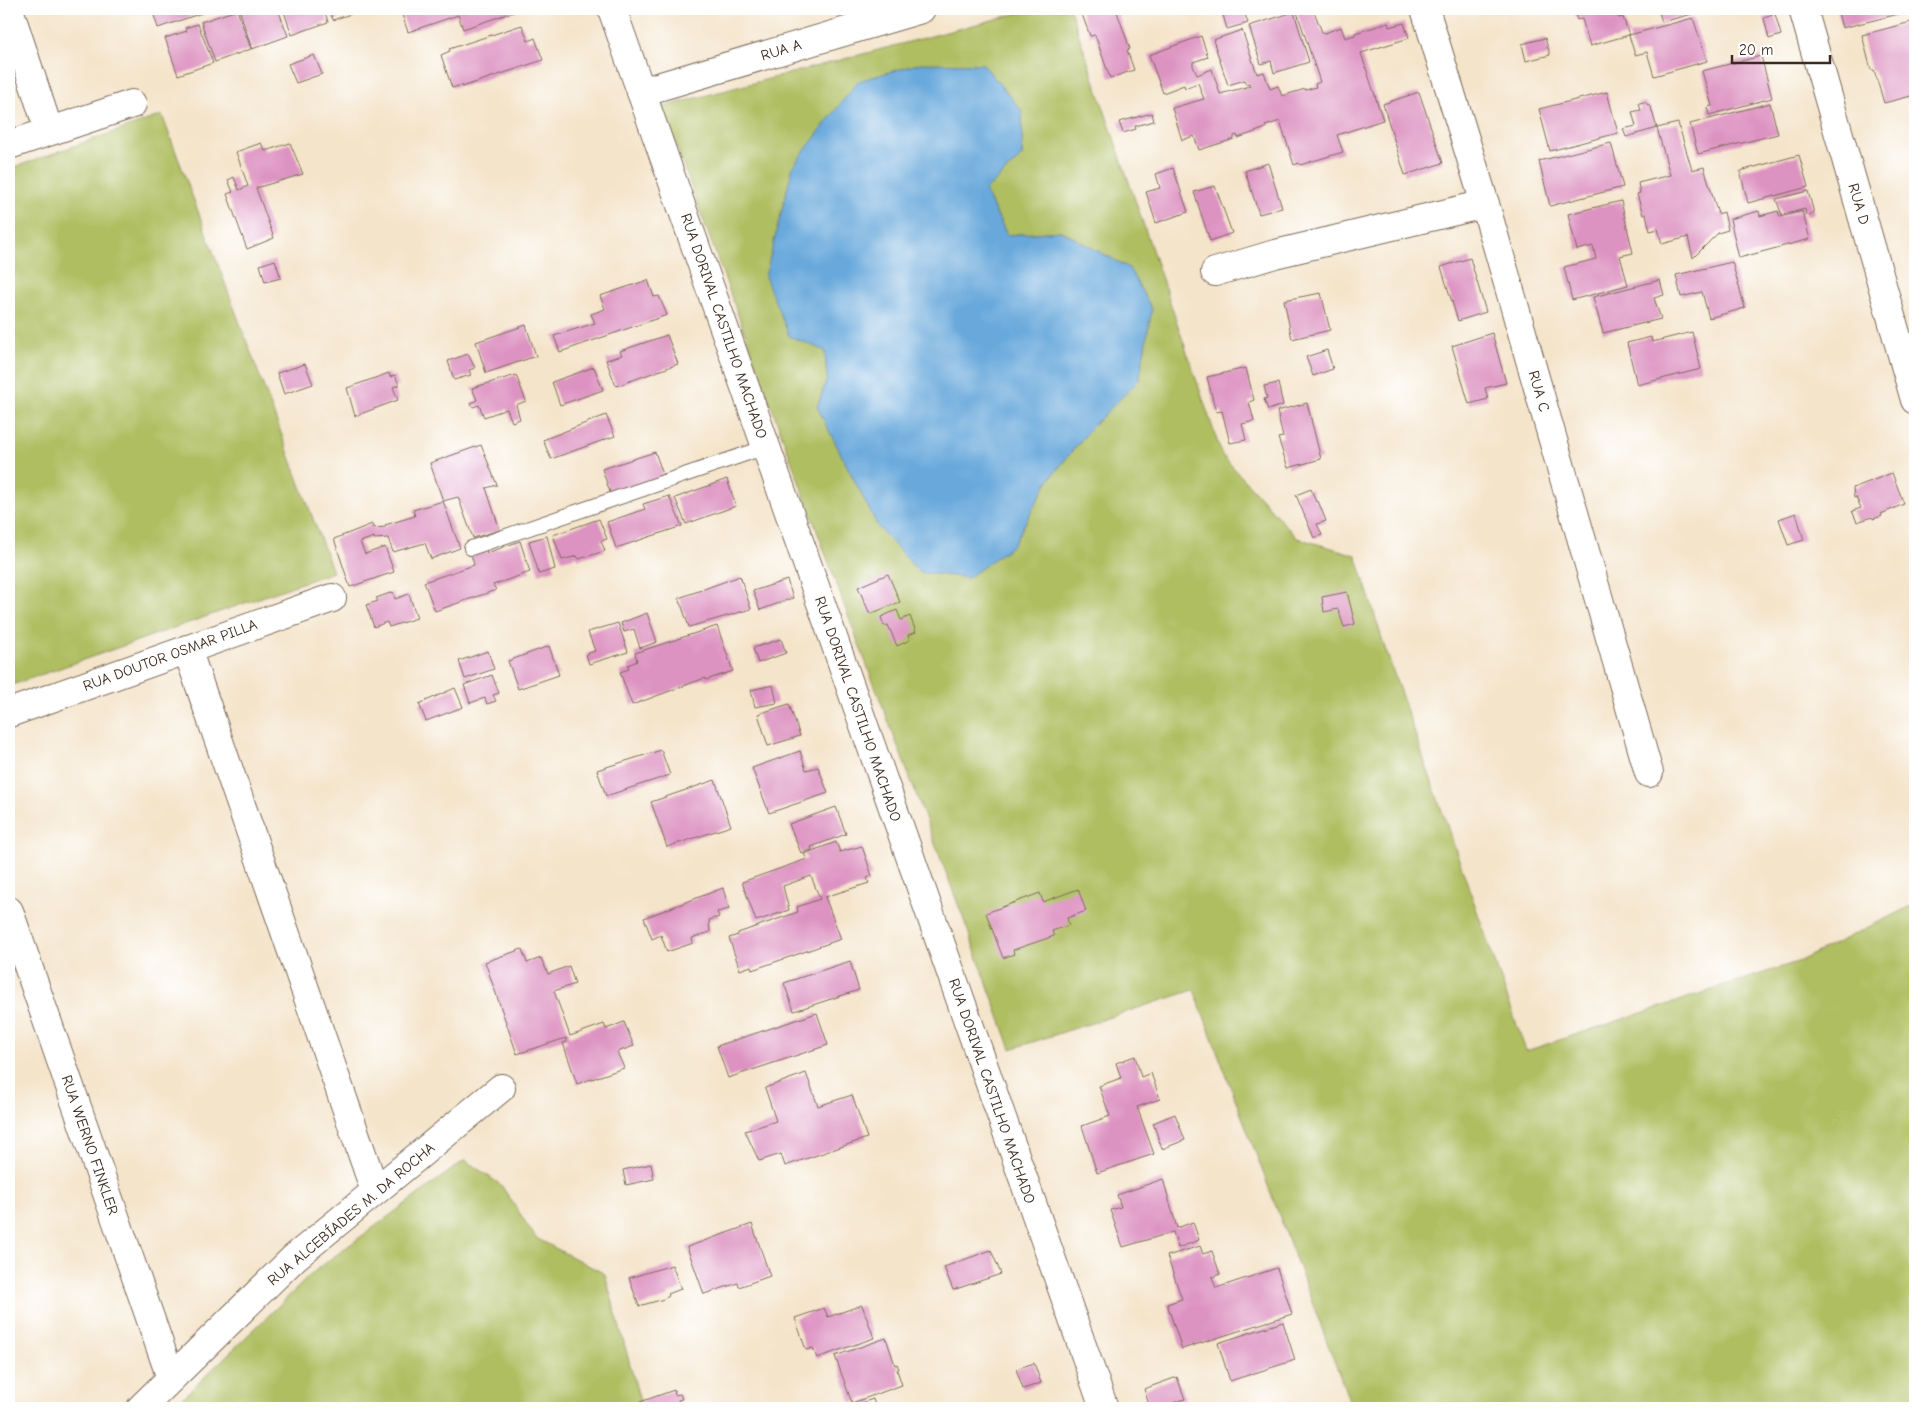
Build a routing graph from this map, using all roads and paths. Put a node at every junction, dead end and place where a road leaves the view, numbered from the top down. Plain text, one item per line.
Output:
1 (9, 9) edge
2 (612, 9) edge
3 (921, 9) edge
4 (1425, 9) edge
5 (1803, 9) edge
6 (642, 92) junction
7 (132, 104) dead end
8 (49, 131) junction
9 (9, 144) edge
10 (1485, 204) junction
11 (1215, 272) dead end
12 (1915, 400) edge
13 (766, 447) junction
14 (471, 548) dead end
15 (332, 598) dead end
16 (187, 649) junction
17 (9, 713) edge
18 (1649, 773) dead end
19 (9, 911) edge
20 (501, 1088) dead end
21 (375, 1191) junction
22 (171, 1378) junction
23 (141, 1408) edge
24 (1104, 1408) edge

1 - 8 street
2 - 6 street, RUA DORIVAL CASTILHO MACHADO
3 - 6 street, RUA A
4 - 10 street, RUA C
5 - 12 street, RUA D
6 - 13 street, RUA DORIVAL CASTILHO MACHADO
7 - 8 street
8 - 9 street
10 - 11 street
10 - 18 street, RUA C
13 - 14 lane
13 - 24 street, RUA DORIVAL CASTILHO MACHADO
15 - 16 street, RUA DOUTOR OSMAR PILLA
16 - 17 street, RUA DOUTOR OSMAR PILLA
16 - 21 street
19 - 22 street, RUA WERNO FINKLER
20 - 21 street, RUA ALCEBÍADES M. DA ROCHA
21 - 22 street, RUA ALCEBÍADES M. DA ROCHA
22 - 23 street, RUA ALCEBÍADES M. DA ROCHA

